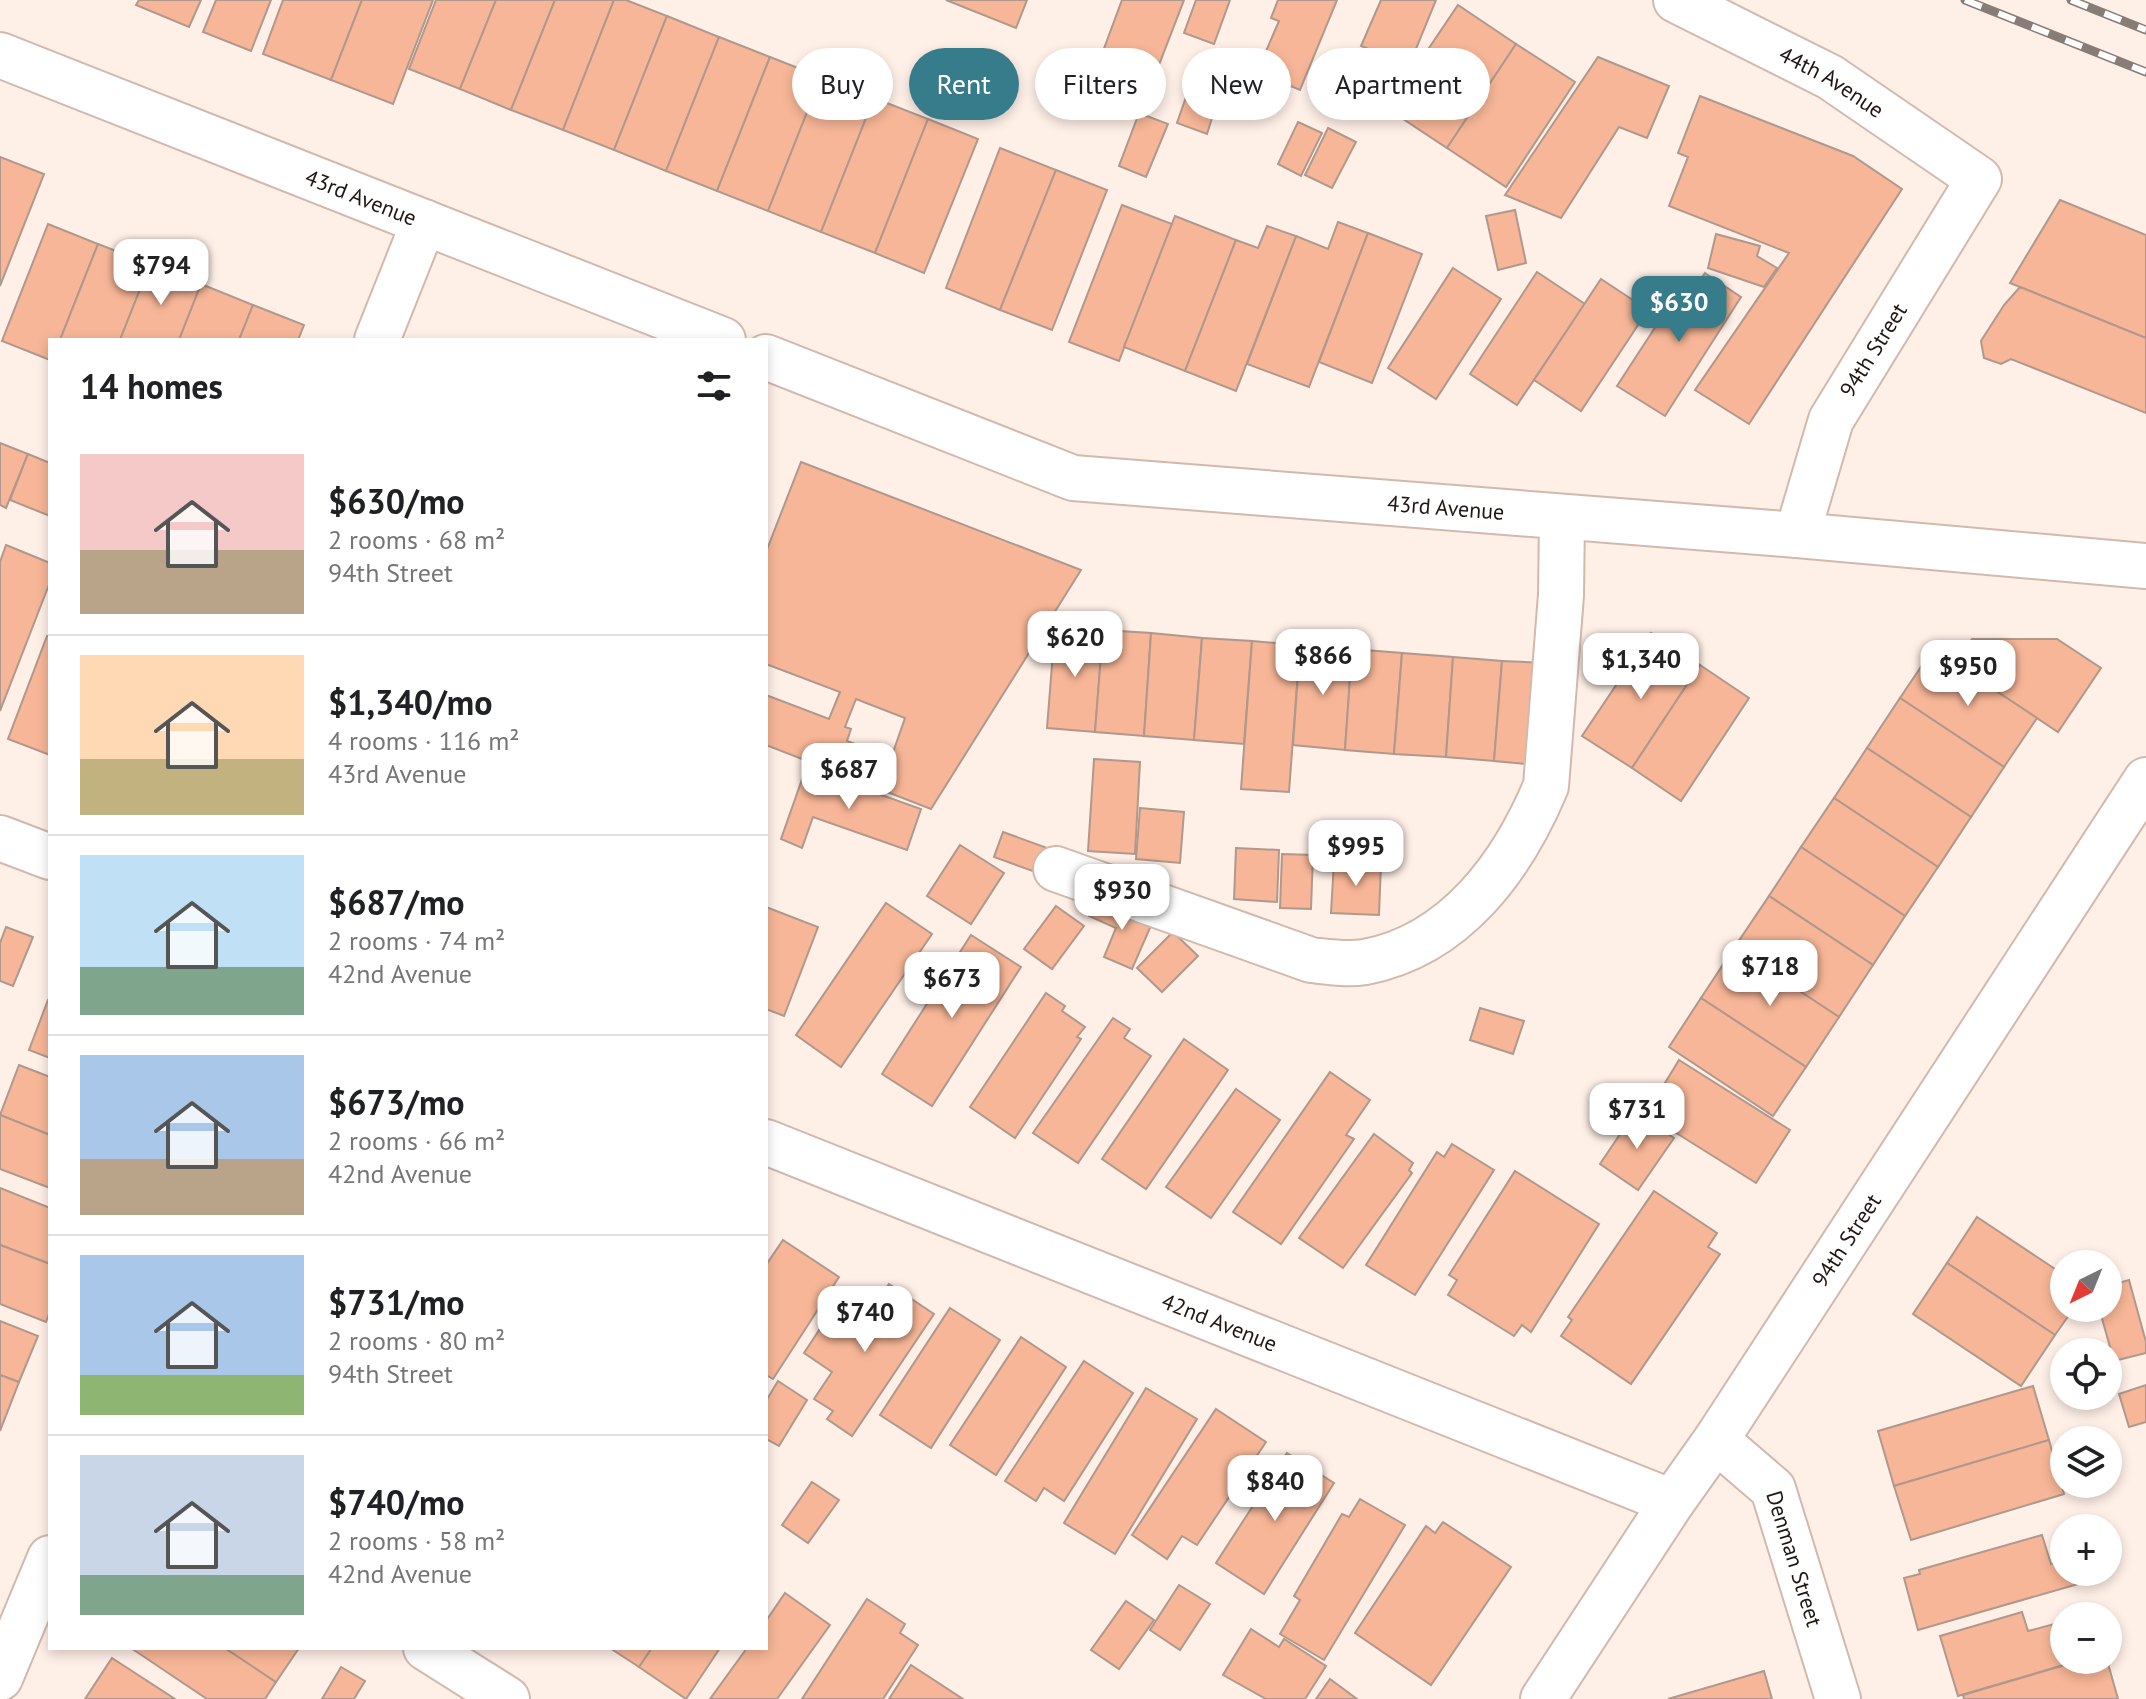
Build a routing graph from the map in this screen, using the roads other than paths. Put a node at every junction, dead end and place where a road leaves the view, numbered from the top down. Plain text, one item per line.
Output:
1 (1676, 0) edge
2 (0, 55) edge
3 (1979, 179) joint
4 (424, 222) junction
5 (378, 338) edge
6 (718, 338) edge
7 (768, 358) edge
8 (1562, 517) junction
9 (1797, 535) junction
10 (2146, 566) edge
11 (2146, 780) edge
12 (0, 838) edge
13 (48, 856) edge
14 (1056, 869) dead end
15 (768, 1143) edge
16 (1716, 1440) junction
17 (1672, 1502) junction
18 (48, 1563) edge
19 (429, 1650) edge
20 (0, 1678) edge
21 (507, 1699) edge
22 (1543, 1699) edge
23 (1838, 1699) edge

1 - 3 street, 44th Avenue
2 - 4 street, 43rd Avenue
3 - 9 street, 94th Street
4 - 5 street
4 - 6 street, 43rd Avenue
7 - 8 street, 43rd Avenue
8 - 9 street, 43rd Avenue
8 - 14 street
9 - 10 street, 43rd Avenue
11 - 16 street, 94th Street
12 - 13 street
15 - 17 street, 42nd Avenue
16 - 17 street, 94th Street
16 - 23 street, Denman Street
17 - 22 street, 94th Street
18 - 20 street
19 - 21 street

